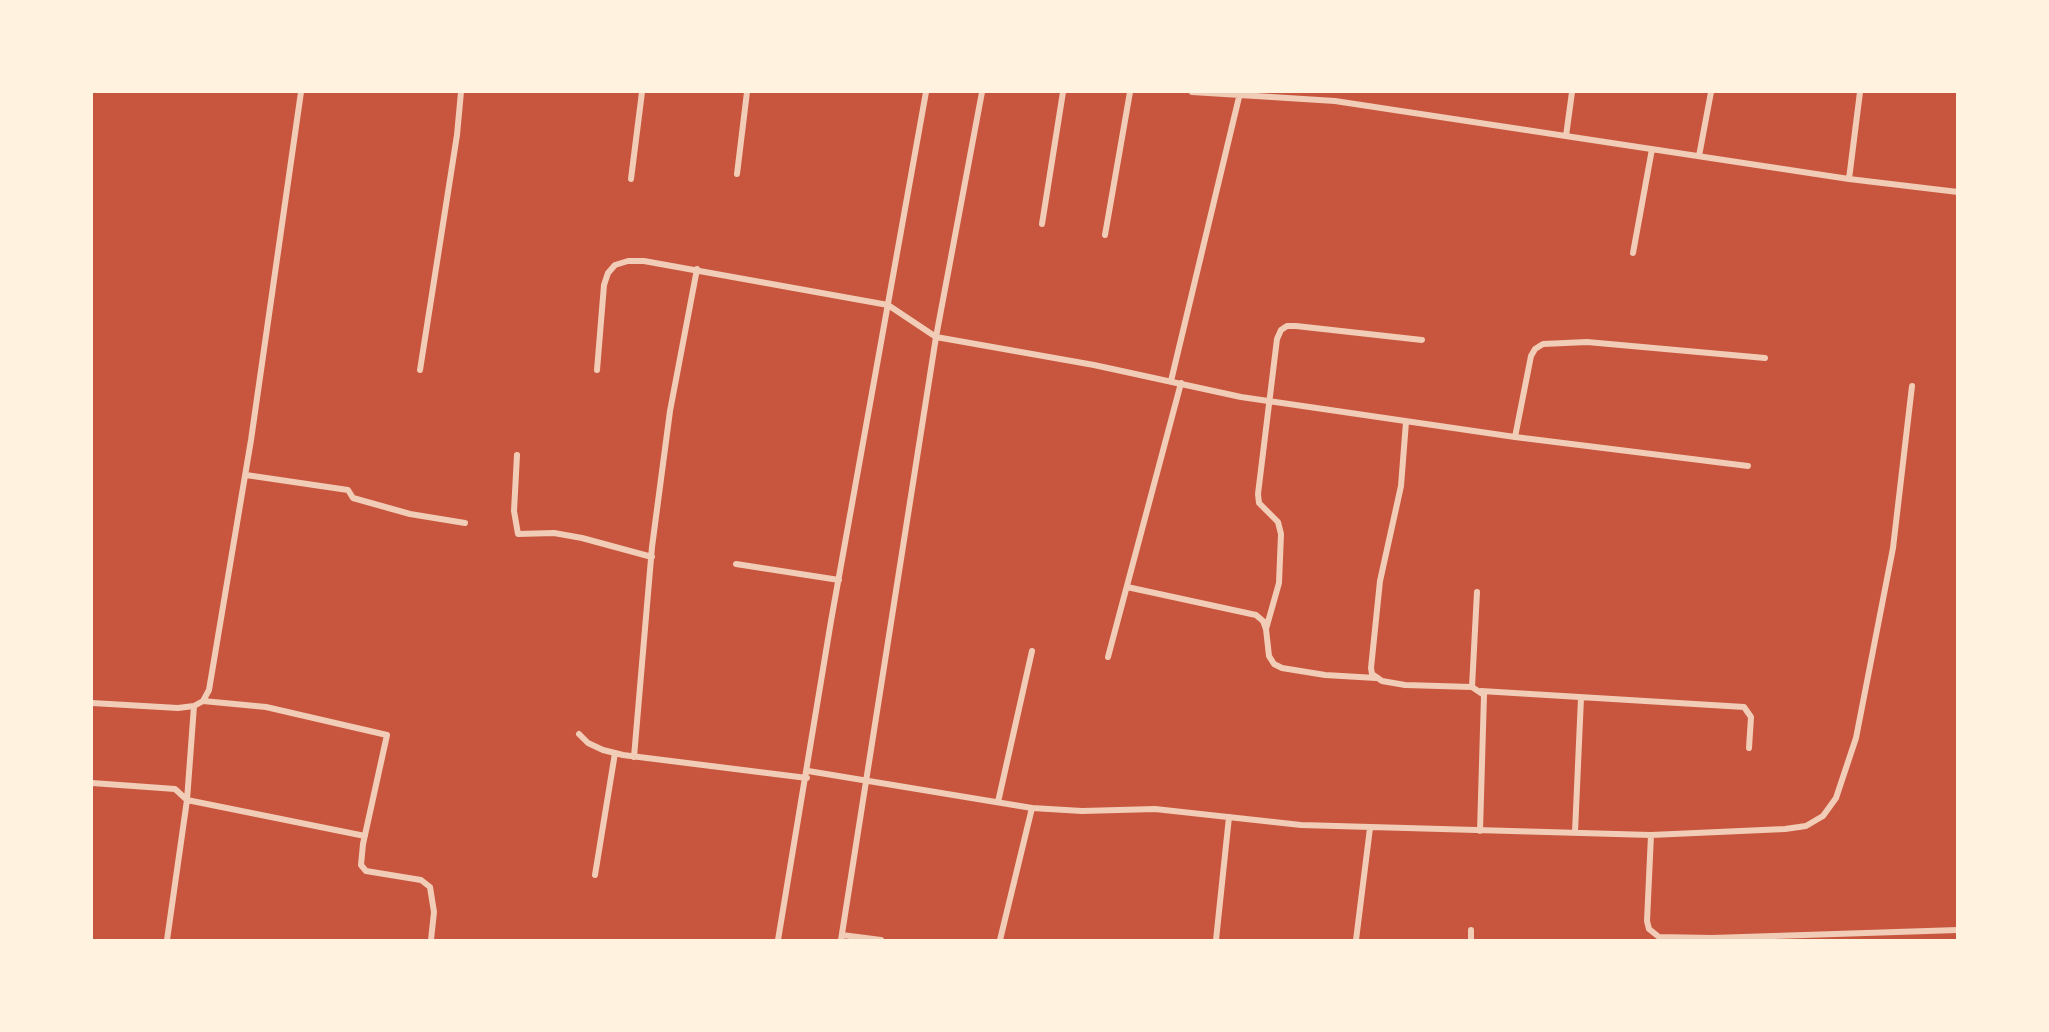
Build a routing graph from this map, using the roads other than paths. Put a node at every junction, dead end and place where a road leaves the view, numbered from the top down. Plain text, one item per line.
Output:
1 (301, 92) edge
2 (461, 92) edge
3 (642, 92) edge
4 (747, 92) edge
5 (926, 92) edge
6 (982, 92) edge
7 (1063, 92) edge
8 (1130, 92) edge
9 (1192, 92) edge
10 (1572, 92) edge
11 (1711, 92) edge
12 (1860, 92) edge
13 (1240, 93) junction
14 (1566, 136) junction
15 (1652, 149) junction
16 (1699, 156) junction
17 (737, 174) dead end
18 (631, 179) dead end
19 (1849, 179) junction
20 (1958, 192) edge
21 (1042, 224) dead end
22 (1105, 235) dead end
23 (1633, 254) dead end
24 (697, 269) junction
25 (888, 305) junction
26 (936, 337) junction
27 (1422, 340) dead end
28 (1765, 357) dead end
29 (420, 370) dead end
30 (597, 370) dead end
31 (1171, 381) junction
32 (1181, 383) junction
33 (1912, 386) dead end
34 (1269, 402) junction
35 (1406, 422) junction
36 (1515, 437) junction
37 (517, 455) dead end
38 (1749, 466) dead end
39 (246, 475) junction
40 (465, 523) dead end
41 (652, 557) junction
42 (736, 564) dead end
43 (839, 580) junction
44 (1127, 587) junction
45 (1477, 592) dead end
46 (1266, 629) junction
47 (1032, 651) dead end
48 (1108, 657) dead end
49 (1376, 678) junction
50 (1472, 687) junction
51 (1481, 691) junction
52 (1581, 698) junction
53 (203, 700) junction
54 (92, 703) edge
55 (194, 706) junction
56 (579, 734) dead end
57 (1749, 748) dead end
58 (615, 753) junction
59 (634, 757) junction
60 (808, 771) junction
61 (807, 778) junction
62 (867, 780) junction
63 (92, 783) edge
64 (187, 800) junction
65 (998, 802) junction
66 (1032, 808) junction
67 (1229, 817) junction
68 (1370, 828) junction
69 (1480, 831) junction
70 (1575, 832) junction
71 (1651, 835) junction
72 (364, 836) junction
73 (595, 875) dead end
74 (1471, 930) dead end
75 (1958, 930) edge
76 (1862, 937) edge
77 (841, 938) edge
78 (1813, 938) edge
79 (167, 940) edge
80 (431, 940) edge
81 (778, 940) edge
82 (881, 940) edge
83 (1000, 940) edge
84 (1216, 940) edge
85 (1356, 940) edge
86 (1471, 940) edge

1 - 39 street
2 - 29 street
3 - 18 street
4 - 17 street
5 - 25 street
6 - 26 street
7 - 21 street
8 - 22 street
9 - 13 street
10 - 14 street
11 - 16 street
12 - 19 street
13 - 14 street
13 - 31 street
14 - 15 street
15 - 16 street
15 - 23 street
16 - 19 street
19 - 20 street
24 - 25 street
24 - 30 street
24 - 41 street
25 - 26 street
25 - 43 street
26 - 31 street
26 - 62 street
27 - 34 street
28 - 36 street
31 - 32 street
32 - 34 street
32 - 44 street
33 - 71 street
34 - 35 street
34 - 46 street
35 - 36 street
35 - 49 street
36 - 38 street
37 - 41 street
39 - 40 street
39 - 53 street
41 - 59 street
42 - 43 street
43 - 60 street
44 - 46 street
44 - 48 street
45 - 50 street
46 - 49 street
47 - 65 street
49 - 50 street
50 - 51 street
51 - 52 street
51 - 69 street
52 - 57 street
52 - 70 street
53 - 55 street
53 - 72 street
54 - 55 street
55 - 64 street
56 - 58 street
58 - 59 street
58 - 73 street
59 - 61 street
60 - 61 street
60 - 62 street
61 - 81 street
62 - 65 street
62 - 77 street
63 - 64 street
64 - 72 street
64 - 79 street
65 - 66 street
66 - 67 street
66 - 83 street
67 - 68 street
67 - 84 street
68 - 69 street
68 - 85 street
69 - 70 street
70 - 71 street
71 - 78 street
72 - 80 street
74 - 86 street
75 - 76 street
76 - 78 street
77 - 82 street

